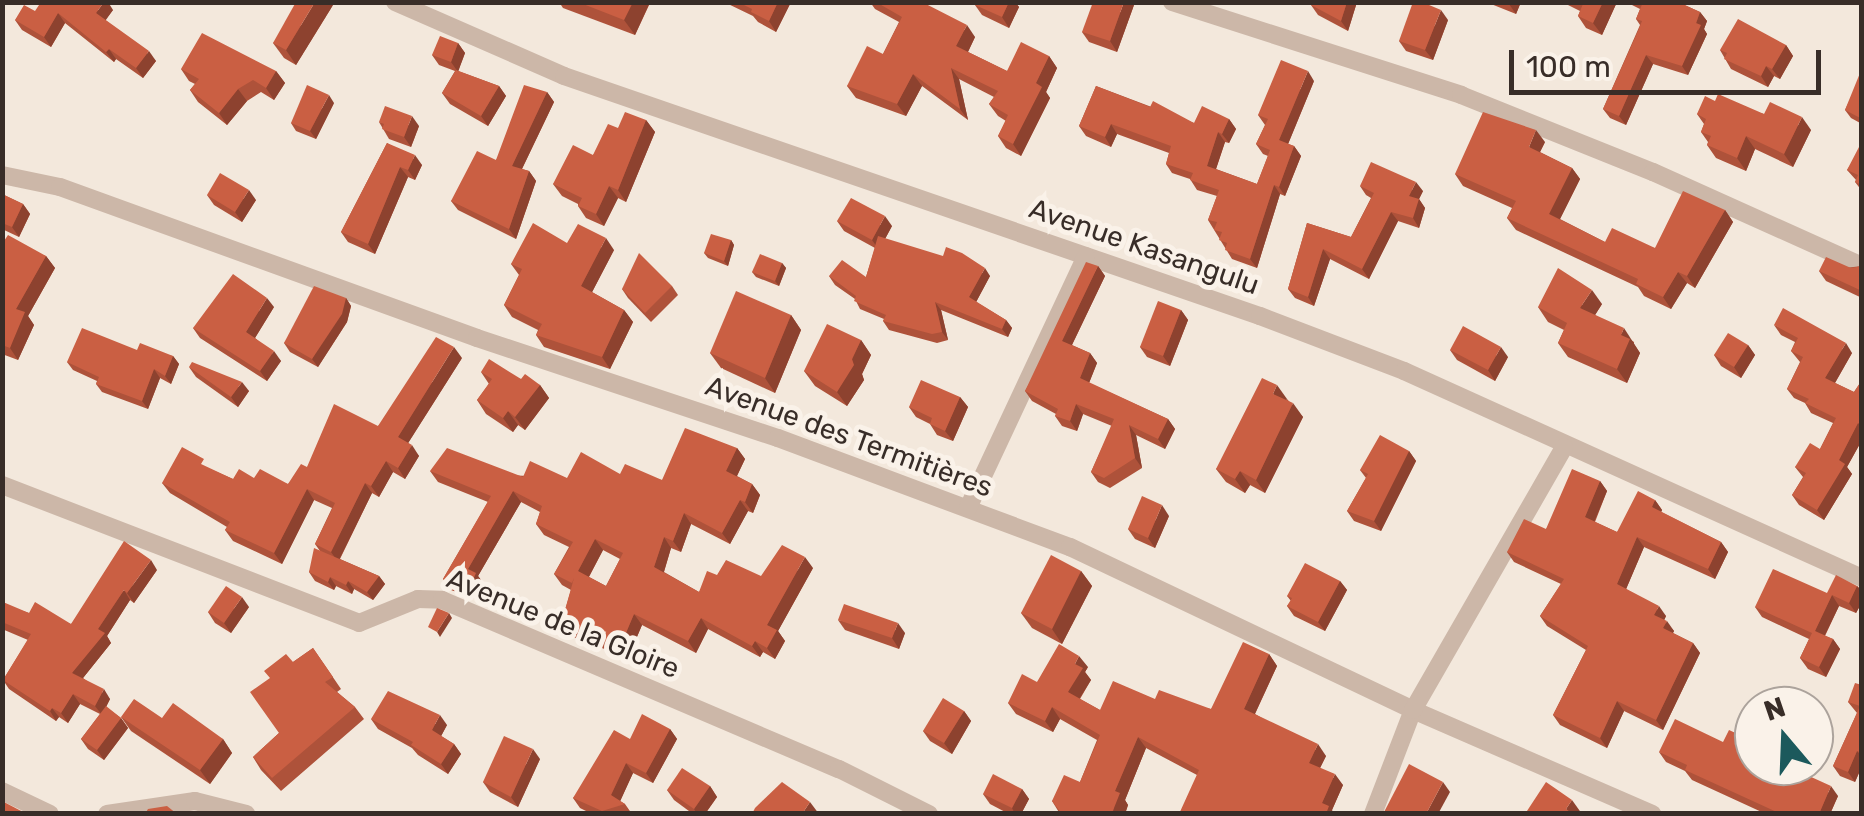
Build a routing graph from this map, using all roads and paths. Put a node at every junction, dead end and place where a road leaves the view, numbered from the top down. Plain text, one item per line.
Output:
1 (395, 2) edge
2 (1172, 2) edge
3 (2, 174) edge
4 (1086, 256) junction
5 (1862, 266) edge
6 (1564, 447) junction
7 (2, 485) edge
8 (968, 508) junction
9 (1862, 578) edge
10 (1413, 710) junction
11 (2, 791) edge
12 (50, 814) edge
13 (107, 814) edge
14 (246, 814) edge
15 (929, 814) edge
16 (1372, 814) edge
17 (1652, 814) edge

1 - 4 street, Avenue Kasangulu
2 - 5 street
3 - 8 street, Avenue des Termitières
4 - 6 street, Avenue Kasangulu
4 - 8 street
6 - 9 street, Avenue Kasangulu
6 - 10 street
7 - 15 street, Avenue de la Gloire
8 - 10 street, Avenue des Termitières
10 - 16 street
10 - 17 street, Avenue des Termitières
11 - 12 street
13 - 14 street

